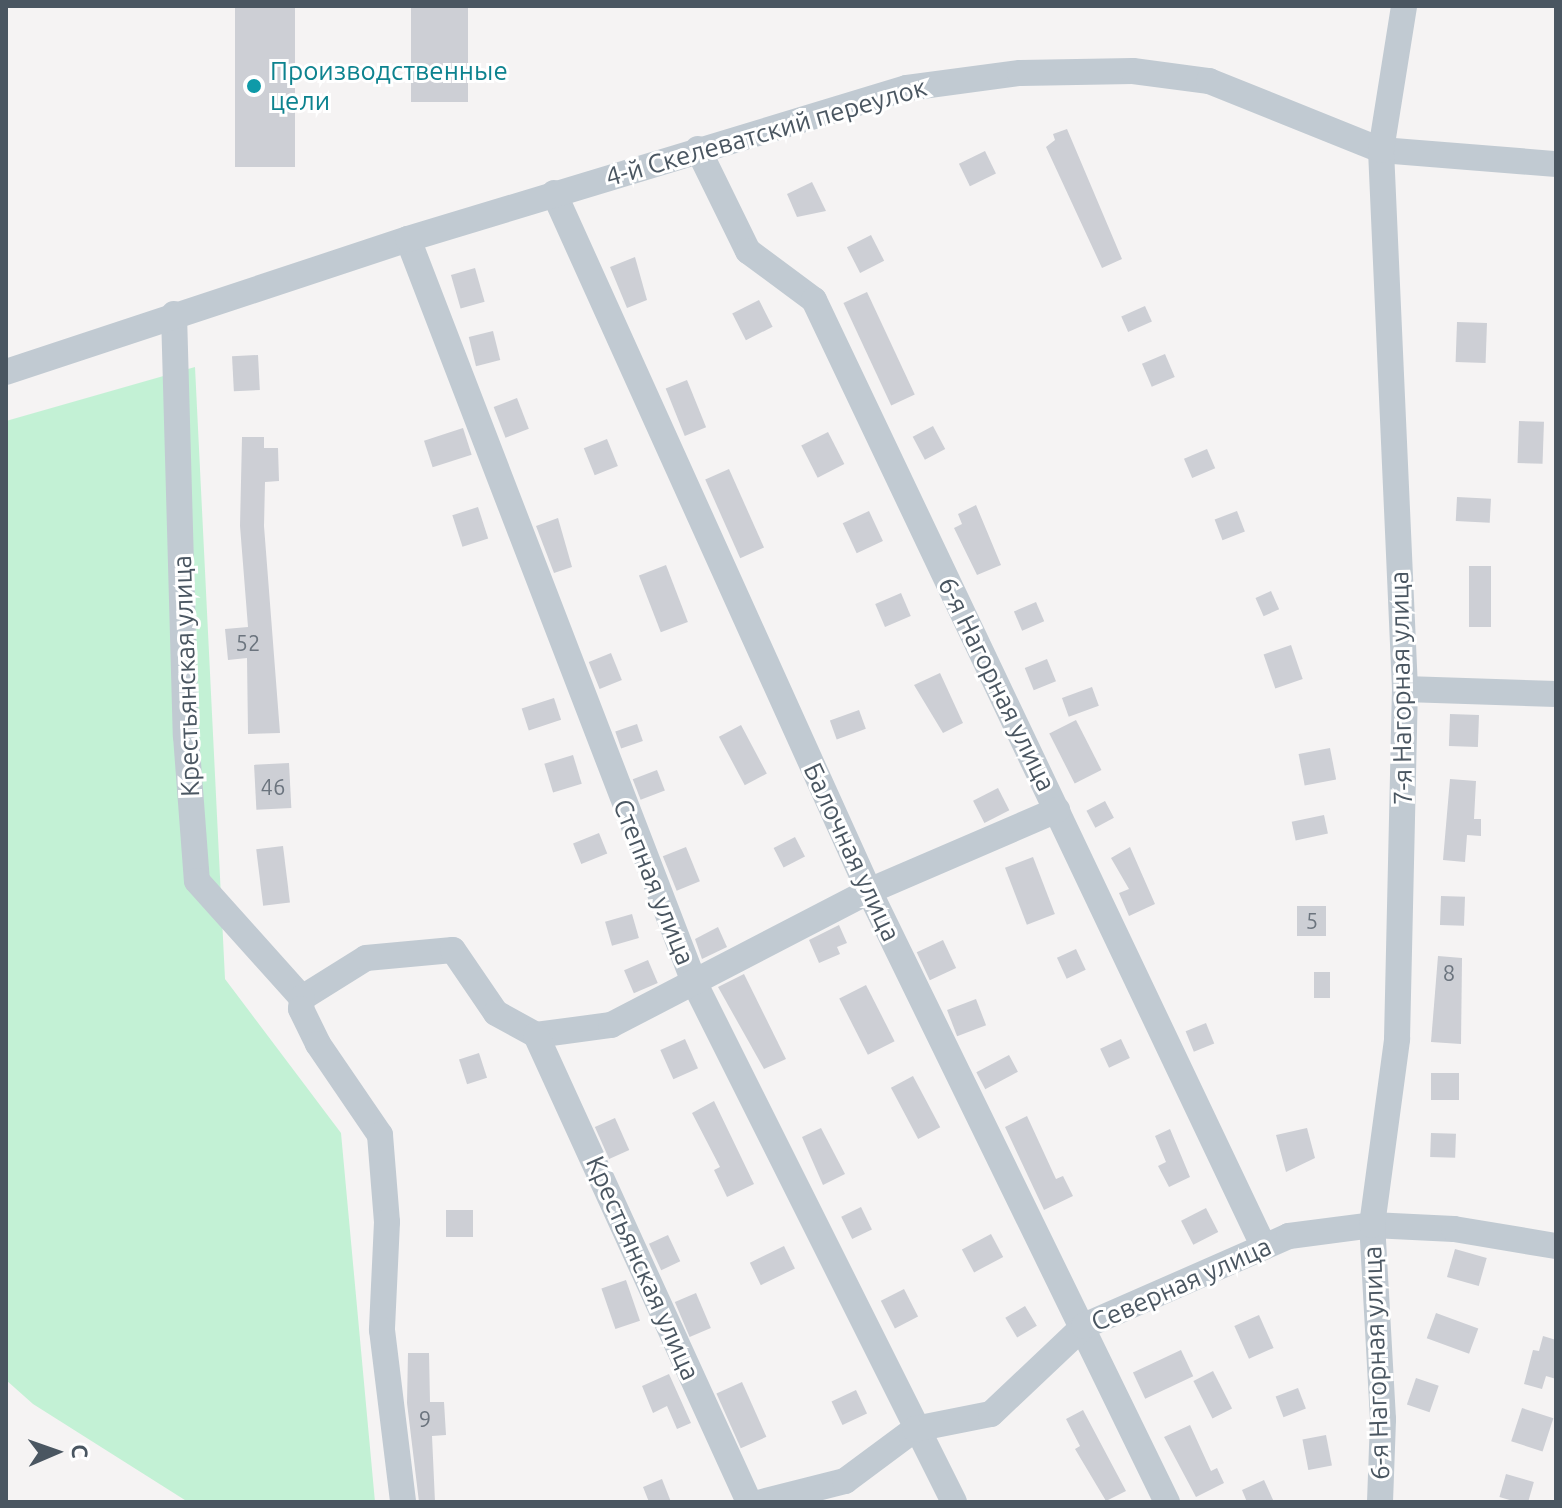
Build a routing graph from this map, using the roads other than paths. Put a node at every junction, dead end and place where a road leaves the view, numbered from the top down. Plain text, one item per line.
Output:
1 (1404, 6) edge
2 (698, 149) junction
3 (1381, 150) junction
4 (1556, 164) edge
5 (554, 193) junction
6 (408, 239) junction
7 (174, 314) junction
8 (6, 372) edge
9 (1405, 689) junction
10 (1556, 694) edge
11 (1057, 810) junction
12 (869, 891) junction
13 (694, 982) junction
14 (302, 998) junction
15 (536, 1035) junction
16 (1372, 1225) junction
17 (1263, 1245) junction
18 (1555, 1246) edge
19 (1084, 1326) junction
20 (915, 1429) junction
21 (403, 1502) edge
22 (749, 1502) edge
23 (762, 1502) edge
24 (954, 1502) edge
25 (1167, 1502) edge
26 (1380, 1502) edge

1 - 3 street, 7-я Нагорная улица
2 - 3 street, 4-й Скелеватский переулок
2 - 5 street, 4-й Скелеватский переулок
2 - 11 street, 6-я Нагорная улица
3 - 4 street, 4-й Скелеватский переулок
3 - 9 street, 7-я Нагорная улица
5 - 6 street, 4-й Скелеватский переулок
5 - 12 street, Балочная улица
6 - 7 street, 4-й Скелеватский переулок
6 - 13 street, Степная улица
7 - 8 street, 4-й Скелеватский переулок
7 - 14 street, Крестьянская улица
9 - 10 street
9 - 16 street, 7-я Нагорная улица
11 - 12 street
11 - 17 street, 6-я Нагорная улица
12 - 13 street
12 - 19 street, Балочная улица
13 - 15 street
13 - 20 street, Степная улица
14 - 15 street
14 - 21 street
15 - 22 street, Крестьянская улица
16 - 17 street, Северная улица
16 - 18 street, Северная улица
16 - 26 street, 6-я Нагорная улица
17 - 19 street, Северная улица
19 - 20 street, Северная улица
19 - 25 street, Балочная улица
20 - 23 street, Северная улица
20 - 24 street, Степная улица

